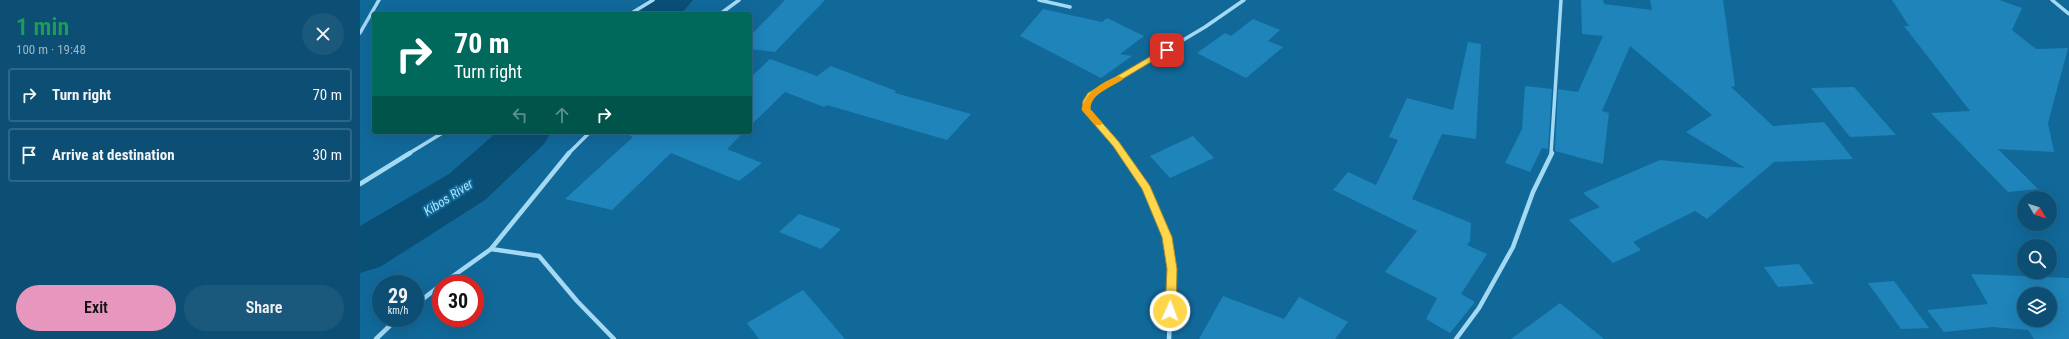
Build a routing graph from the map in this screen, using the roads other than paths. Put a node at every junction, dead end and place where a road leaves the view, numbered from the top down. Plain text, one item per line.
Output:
1 (379, 0) edge
2 (653, 0) edge
3 (739, 0) edge
4 (1039, 0) edge
5 (1244, 0) edge
6 (1561, 0) edge
7 (2052, 0) edge
8 (1070, 7) dead end
9 (372, 12) edge
10 (372, 12) edge
11 (633, 12) edge
12 (723, 12) edge
13 (2069, 14) edge
14 (360, 33) edge
15 (441, 134) edge
16 (588, 134) edge
17 (360, 184) edge
18 (491, 249) junction
19 (455, 275) edge
20 (432, 292) edge
21 (424, 298) edge
22 (389, 327) edge
23 (376, 339) edge
24 (614, 339) edge
25 (1169, 339) edge
26 (1456, 339) edge

1 - 9 street
2 - 11 street
3 - 12 street
4 - 8 street
5 - 25 street
6 - 26 street
7 - 13 street
10 - 14 street
15 - 17 street
16 - 18 street
18 - 19 street
18 - 24 street
20 - 21 street
22 - 23 street

